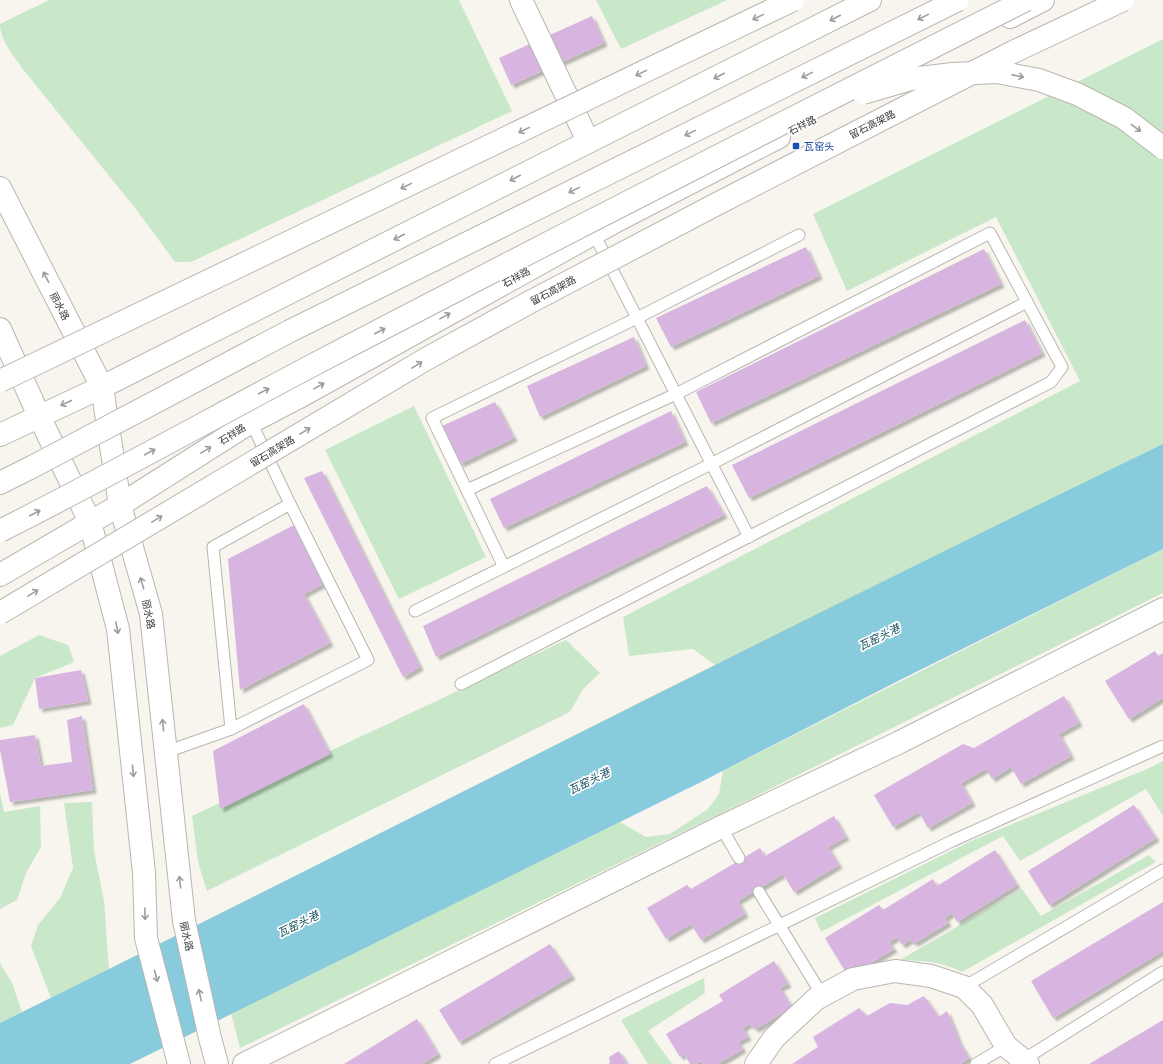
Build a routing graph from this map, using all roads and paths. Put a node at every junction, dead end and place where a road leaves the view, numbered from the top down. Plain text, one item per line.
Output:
1 (521, 0) edge
2 (793, 0) edge
3 (870, 0) edge
4 (958, 0) edge
5 (1026, 0) edge
6 (1043, 0) edge
7 (1123, 0) edge
8 (752, 138) junction
9 (588, 142) junction
10 (1163, 148) edge
11 (0, 188) edge
12 (594, 234) junction
13 (799, 236) dead end
14 (1027, 302) junction
15 (637, 318) junction
16 (0, 329) edge
17 (0, 382) edge
18 (102, 387) junction
19 (676, 394) junction
20 (39, 416) junction
21 (251, 422) junction
22 (0, 435) edge
23 (711, 464) junction
24 (0, 483) edge
25 (467, 490) junction
26 (290, 504) junction
27 (120, 505) junction
28 (90, 522) junction
29 (0, 531) edge
30 (749, 537) junction
31 (504, 567) junction
32 (0, 575) edge
33 (1163, 609) edge
34 (415, 611) dead end
35 (0, 613) edge
36 (461, 684) dead end
37 (230, 729) junction
38 (1163, 746) edge
39 (166, 752) junction
40 (721, 827) junction
41 (739, 858) dead end
42 (1163, 870) edge
43 (759, 892) dead end
44 (779, 925) junction
45 (1163, 972) edge
46 (964, 987) junction
47 (822, 995) junction
48 (1006, 1046) junction
49 (177, 1059) edge
50 (251, 1062) edge
51 (1026, 1062) edge
52 (217, 1064) edge
53 (495, 1064) edge
54 (756, 1064) edge
55 (976, 1064) edge

1 - 9 main road
2 -> 17 main road, bridge
3 -> 9 main road
4 -> 24 main road, bridge
5 - 8 main road, bridge
6 - 12 main road, 石祥路
35 -> 7 main road, 留石高架路, bridge
8 -> 10 main road, bridge
29 -> 8 main road, bridge
9 -> 18 main road
18 -> 11 main road, 丽水路
12 - 15 lane
21 -> 12 main road, 石祥路
13 - 15 lane
14 - 19 lane
14 - 23 lane
14 - 30 lane
15 - 19 lane
15 - 25 lane
16 - 20 main road
18 -> 20 main road
18 - 27 main road, 丽水路
19 - 23 lane
19 - 25 lane
20 - 22 main road
20 - 28 main road
21 - 26 lane
27 -> 21 main road, 石祥路
23 - 30 lane
23 - 31 lane
25 - 31 lane
26 - 37 lane
26 - 37 lane
27 - 28 main road, 石祥路
39 -> 27 main road, 丽水路
28 - 32 main road, 石祥路
28 -> 49 main road
30 - 36 lane
31 - 34 lane
33 - 40 main road
37 - 39 lane
38 - 44 lane
52 -> 39 main road, 丽水路
40 - 41 lane
40 - 50 main road
42 - 46 lane
43 - 44 lane
44 - 47 lane
44 - 53 lane
45 - 51 lane
46 - 47 main road
46 - 48 main road
47 - 54 main road
48 - 51 main road
48 - 55 lane

